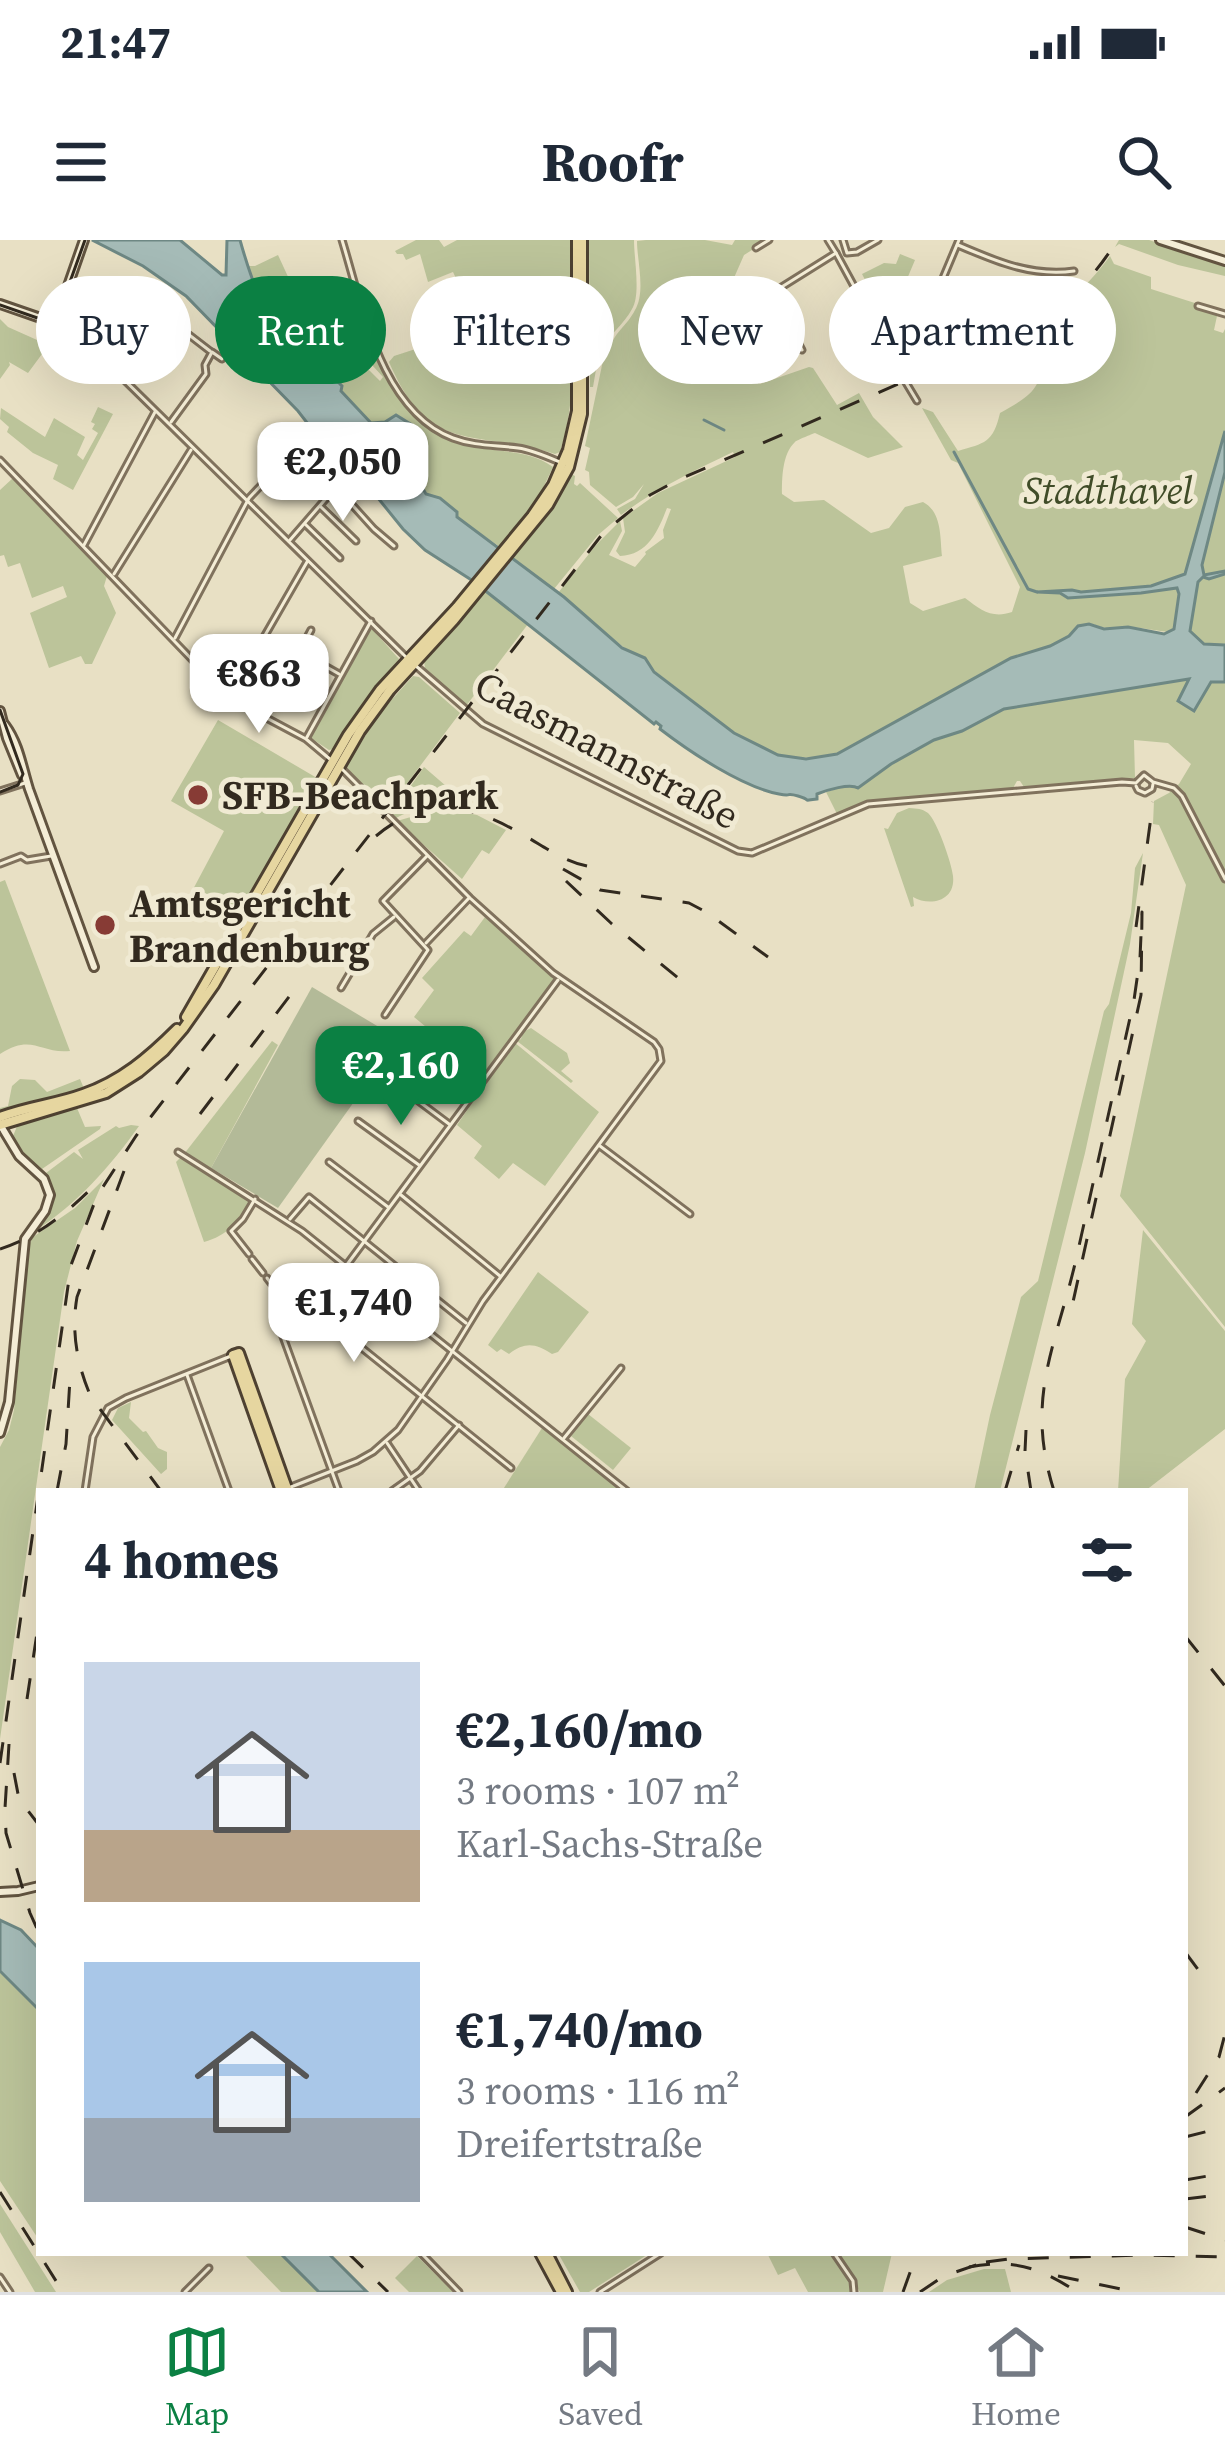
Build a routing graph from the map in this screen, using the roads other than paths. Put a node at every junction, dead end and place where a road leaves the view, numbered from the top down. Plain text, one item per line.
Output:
1 (84, 240) edge
2 (342, 240) edge
3 (579, 240) edge
4 (769, 240) edge
5 (828, 240) edge
6 (843, 240) edge
7 (878, 240) edge
8 (1160, 240) edge
9 (957, 242) edge
10 (756, 248) dead end
11 (836, 254) junction
12 (1225, 261) edge
13 (1074, 271) dead end
14 (71, 276) edge
15 (800, 276) edge
16 (848, 276) edge
17 (943, 276) edge
18 (0, 304) edge
19 (1198, 306) dead end
20 (1225, 314) edge
21 (36, 316) edge
22 (191, 336) edge
23 (212, 352) junction
24 (215, 354) edge
25 (129, 384) edge
26 (908, 384) edge
27 (916, 400) dead end
28 (156, 410) junction
29 (170, 424) junction
30 (308, 436) dead end
31 (193, 447) junction
32 (0, 460) edge
33 (566, 466) junction
34 (330, 478) dead end
35 (336, 487) junction
36 (248, 501) junction
37 (320, 506) junction
38 (304, 523) junction
39 (288, 541) junction
40 (356, 542) dead end
41 (84, 545) junction
42 (394, 546) dead end
43 (340, 558) dead end
44 (308, 560) junction
45 (113, 576) junction
46 (371, 621) junction
47 (311, 630) dead end
48 (174, 640) junction
49 (299, 652) junction
50 (411, 661) junction
51 (341, 675) junction
52 (276, 695) dead end
53 (229, 698) junction
54 (0, 711) edge
55 (306, 739) junction
56 (336, 763) junction
57 (27, 782) junction
58 (1153, 782) junction
59 (1136, 783) junction
60 (0, 791) edge
61 (53, 855) junction
62 (428, 855) junction
63 (0, 864) edge
64 (1225, 879) edge
65 (470, 898) junction
66 (395, 916) junction
67 (240, 933) junction
68 (424, 944) junction
69 (94, 967) dead end
70 (559, 978) junction
71 (341, 988) dead end
72 (385, 1015) dead end
73 (389, 1079) dead end
74 (358, 1121) dead end
75 (0, 1123) edge
76 (451, 1125) junction
77 (599, 1146) junction
78 (178, 1153) dead end
79 (328, 1162) dead end
80 (420, 1166) junction
81 (399, 1194) junction
82 (255, 1199) junction
83 (390, 1208) junction
84 (689, 1214) dead end
85 (288, 1221) junction
86 (365, 1242) junction
87 (346, 1266) junction
88 (501, 1276) junction
89 (285, 1301) junction
90 (468, 1324) junction
91 (452, 1351) junction
92 (236, 1354) joint
93 (621, 1367) dead end
94 (186, 1373) junction
95 (0, 1376) edge
96 (11, 1376) junction
97 (423, 1396) junction
98 (459, 1425) junction
99 (0, 1433) edge
100 (563, 1439) junction
101 (386, 1442) junction
102 (511, 1468) dead end
103 (333, 1472) junction
104 (411, 1478) junction
105 (85, 1488) edge
106 (228, 1488) edge
107 (284, 1488) edge
108 (290, 1488) edge
109 (338, 1488) edge
110 (396, 1488) edge
111 (417, 1488) edge
112 (623, 1488) edge
113 (36, 1886) edge
114 (0, 1892) edge
115 (424, 2256) edge
116 (546, 2256) edge
117 (657, 2256) edge
118 (836, 2256) edge
119 (209, 2268) dead end
120 (0, 2277) edge
121 (10, 2292) edge
122 (185, 2292) edge
123 (459, 2292) edge
124 (564, 2292) edge
125 (600, 2292) edge
126 (854, 2292) edge

1 - 14 street
2 - 33 street
3 - 33 main road
4 - 10 street
5 - 11 street
6 - 7 street
8 - 12 street
9 - 13 street
9 - 17 street
11 - 15 street
11 - 16 street
18 - 21 street
19 - 20 street
22 - 23 street
23 - 24 street
23 - 29 street
25 - 28 street, Caasmannstraße
26 - 27 street
28 - 29 street, Caasmannstraße
28 - 41 street
29 - 31 street, Caasmannstraße
30 - 36 street
31 - 36 street, Caasmannstraße
31 - 45 street
32 - 41 street
33 - 50 main road
34 - 35 street
35 - 37 street
35 - 42 street
36 - 39 street, Caasmannstraße
36 - 48 street
37 - 38 street
37 - 40 street
38 - 39 street
38 - 43 street
39 - 44 street, Caasmannstraße
41 - 45 street
44 - 46 street, Caasmannstraße
44 - 53 street
45 - 48 street
46 - 50 street, Caasmannstraße
46 - 51 street
47 - 49 street
48 - 53 street
49 - 51 street
49 - 52 street
50 - 56 main road
50 - 59 street, Caasmannstraße
51 - 55 street
53 - 55 street
54 - 57 street
55 - 56 street
56 - 62 street
56 - 67 main road
57 - 60 street
57 - 61 street
58 - 59 street, Caasmannstraße
58 - 59 street, Caasmannstraße
58 - 64 street
61 - 63 street
61 - 69 street
62 - 65 street
62 - 66 street
65 - 68 street
65 - 70 street
66 - 68 street
66 - 71 street
67 - 75 main road
67 - 75 main road
68 - 72 street
70 - 76 street
70 - 77 street
73 - 76 street
74 - 80 street
75 - 96 street
76 - 80 street
77 - 84 street
77 - 88 street
78 - 82 street
79 - 83 street
80 - 81 street
81 - 83 street
81 - 88 street
82 - 85 street
82 - 89 street
83 - 86 street
85 - 86 street
85 - 87 street
86 - 87 street
86 - 90 street
87 - 91 street
88 - 90 street
89 - 97 street
89 - 103 street
90 - 91 street
91 - 97 street
91 - 100 street
92 - 94 street
92 - 107 main road
93 - 100 street
94 - 105 street
94 - 106 street
95 - 96 street
96 - 99 street
97 - 98 street
97 - 101 street
98 - 102 street
98 - 104 street
100 - 112 street
101 - 103 street
101 - 104 street
103 - 108 street
103 - 109 street
104 - 110 street
104 - 111 street
113 - 114 street
115 - 123 street
116 - 124 main road
117 - 125 street
118 - 126 street
119 - 122 street
120 - 121 street

